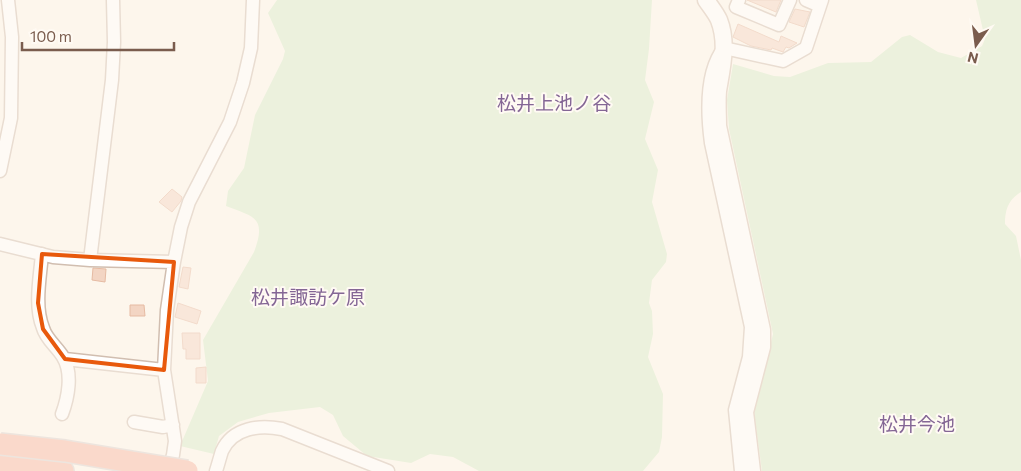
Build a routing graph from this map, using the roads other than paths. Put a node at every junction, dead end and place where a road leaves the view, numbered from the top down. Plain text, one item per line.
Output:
1 (8, 0) edge
2 (113, 0) edge
3 (253, 0) edge
4 (706, 0) edge
5 (739, 0) edge
6 (790, 0) edge
7 (806, 0) edge
8 (821, 3) edge
9 (724, 48) junction
10 (5, 82) edge
11 (0, 171) edge
12 (0, 244) edge
13 (42, 254) junction
14 (90, 260) junction
15 (174, 262) junction
16 (65, 359) junction
17 (164, 370) junction
18 (62, 414) dead end
19 (134, 422) dead end
20 (172, 425) junction
21 (0, 444) edge
22 (0, 463) edge
23 (63, 471) edge
24 (168, 471) edge
25 (187, 471) edge
26 (216, 471) edge
27 (388, 471) edge
28 (741, 471) edge
29 (752, 471) edge

1 - 10 street
2 - 14 street
3 - 15 street
4 - 9 street
5 - 6 street
7 - 8 street
8 - 9 street
9 - 28 street
9 - 29 street
10 - 11 street
12 - 13 street
13 - 14 street
13 - 16 street
14 - 15 street
15 - 17 street
16 - 17 street
16 - 18 street
17 - 20 street
19 - 20 street
20 - 24 street
21 - 25 highway, bridge
22 - 23 highway
26 - 27 street

